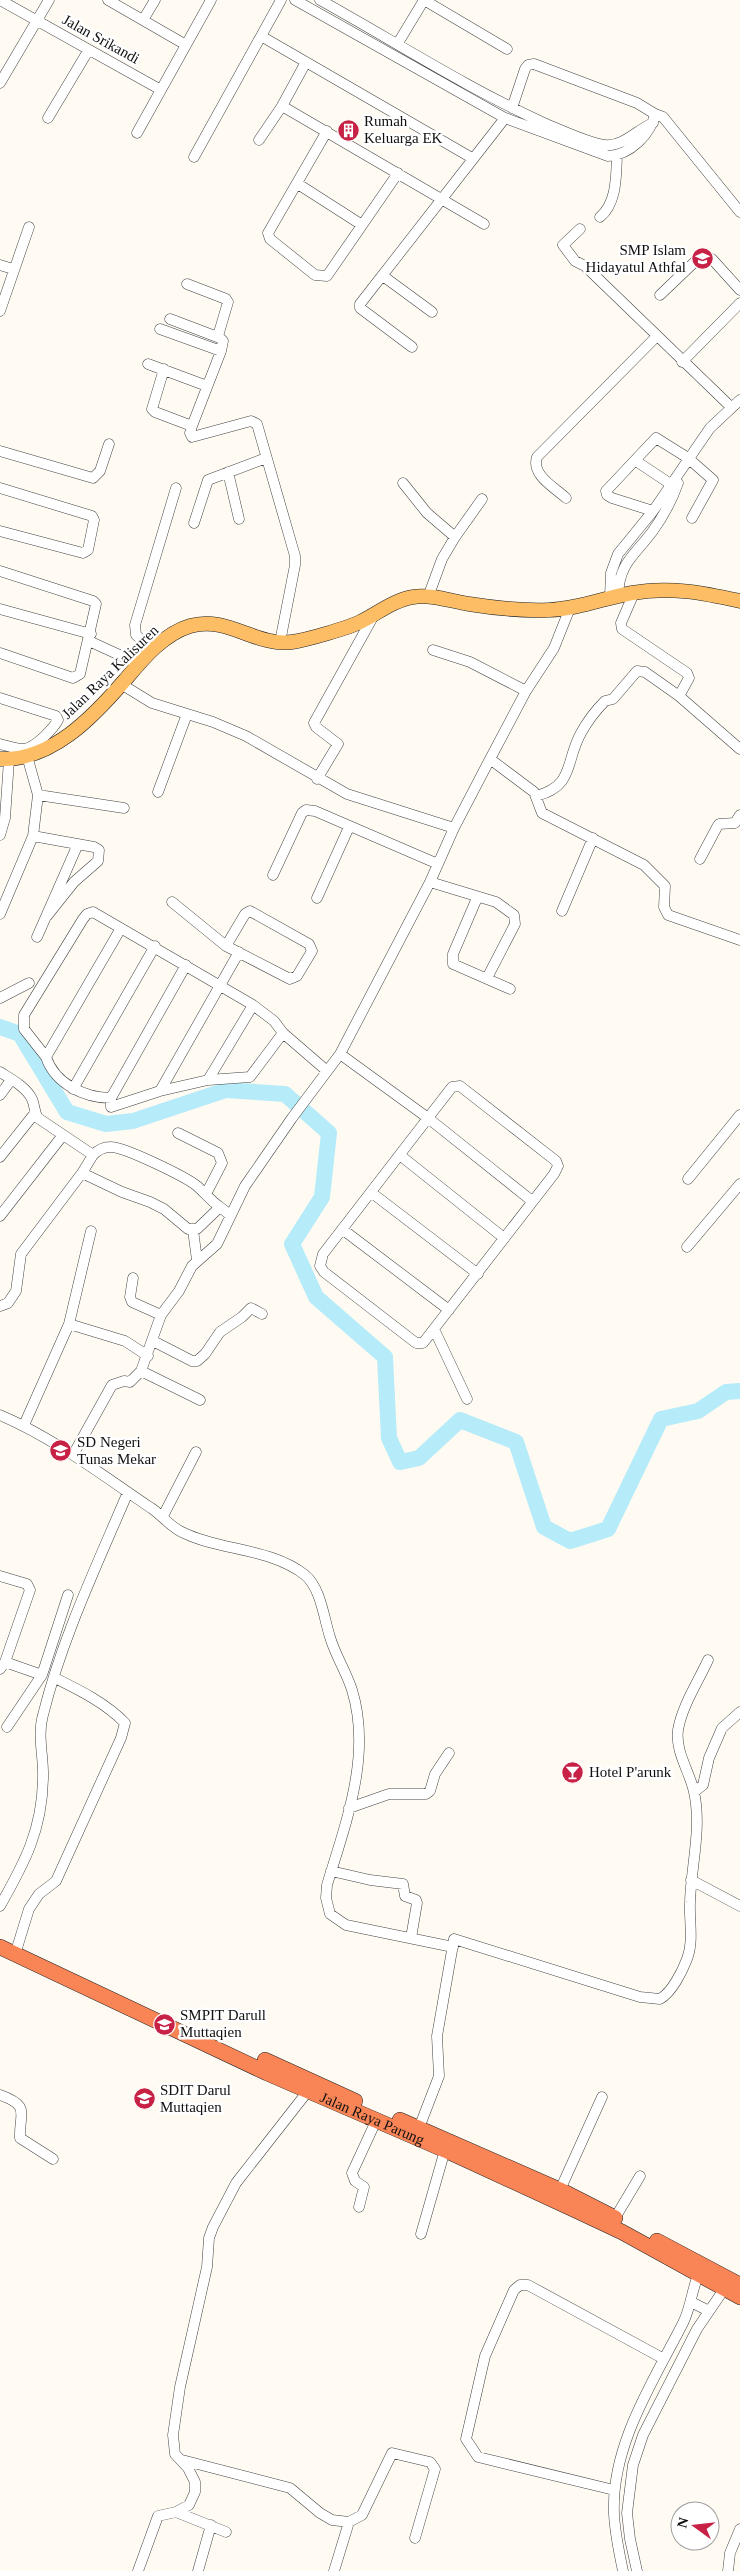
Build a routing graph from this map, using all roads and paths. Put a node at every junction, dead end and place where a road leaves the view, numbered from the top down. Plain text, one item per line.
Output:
1 (0, 0) edge
2 (49, 0) edge
3 (108, 0) edge
4 (156, 0) edge
5 (211, 0) edge
6 (281, 0) edge
7 (295, 0) edge
8 (320, 0) edge
9 (424, 0) edge
10 (143, 20) junction
11 (37, 21) junction
12 (261, 36) junction
13 (398, 43) junction
14 (186, 45) junction
15 (507, 49) dead end
16 (88, 51) junction
17 (306, 62) junction
18 (0, 83) edge
19 (161, 90) junction
20 (282, 106) junction
21 (512, 108) junction
22 (48, 118) dead end
23 (505, 118) junction
24 (654, 118) junction
25 (327, 131) junction
26 (137, 133) dead end
27 (259, 140) dead end
28 (617, 156) junction
29 (194, 157) dead end
30 (472, 158) junction
31 (398, 173) junction
32 (298, 184) junction
33 (442, 199) junction
34 (740, 212) edge
35 (600, 217) dead end
36 (484, 224) dead end
37 (362, 225) junction
38 (29, 226) dead end
39 (580, 229) dead end
40 (0, 265) edge
41 (13, 269) junction
42 (382, 276) junction
43 (186, 284) dead end
44 (740, 290) edge
45 (660, 295) dead end
46 (740, 303) edge
47 (0, 310) edge
48 (432, 312) dead end
49 (170, 319) dead end
50 (160, 329) dead end
51 (218, 336) junction
52 (656, 336) junction
53 (412, 347) dead end
54 (220, 351) junction
55 (682, 362) junction
56 (148, 364) dead end
57 (164, 369) junction
58 (207, 386) junction
59 (740, 400) edge
60 (731, 407) junction
61 (192, 426) junction
62 (109, 444) dead end
63 (0, 450) edge
64 (266, 458) junction
65 (688, 458) junction
66 (636, 460) junction
67 (228, 472) junction
68 (403, 483) dead end
69 (674, 486) junction
70 (0, 488) edge
71 (176, 488) dead end
72 (566, 498) dead end
73 (482, 499) dead end
74 (653, 512) junction
75 (692, 518) dead end
76 (239, 519) dead end
77 (194, 523) dead end
78 (0, 531) edge
79 (454, 537) junction
80 (0, 572) edge
81 (634, 592) junction
82 (428, 597) junction
83 (614, 597) junction
84 (740, 601) edge
85 (570, 608) junction
86 (0, 609) edge
87 (374, 614) junction
88 (90, 638) junction
89 (280, 642) junction
90 (154, 650) junction
91 (433, 650) dead end
92 (0, 653) edge
93 (139, 664) junction
94 (121, 684) junction
95 (526, 691) junction
96 (679, 696) junction
97 (0, 698) edge
98 (187, 714) junction
99 (0, 744) edge
100 (740, 749) edge
101 (27, 756) junction
102 (490, 759) junction
103 (4, 760) edge
104 (317, 779) junction
105 (158, 792) dead end
106 (38, 795) junction
107 (536, 796) junction
108 (124, 808) dead end
109 (740, 815) edge
110 (349, 827) junction
111 (454, 828) junction
112 (0, 835) edge
113 (33, 836) junction
114 (593, 838) junction
115 (78, 844) junction
116 (700, 859) dead end
117 (438, 864) junction
118 (274, 875) dead end
119 (430, 882) junction
120 (317, 898) dead end
121 (477, 898) junction
122 (172, 902) dead end
123 (562, 911) dead end
124 (0, 914) edge
125 (47, 916) junction
126 (121, 928) junction
127 (37, 938) dead end
128 (740, 940) edge
129 (155, 946) junction
130 (226, 946) junction
131 (239, 952) junction
132 (186, 965) junction
133 (487, 978) junction
134 (29, 983) dead end
135 (221, 985) junction
136 (510, 989) dead end
137 (0, 998) edge
138 (253, 1005) junction
139 (283, 1033) junction
140 (340, 1054) junction
141 (46, 1057) junction
142 (327, 1071) junction
143 (0, 1072) edge
144 (11, 1080) junction
145 (208, 1080) junction
146 (73, 1089) junction
147 (160, 1091) junction
148 (0, 1094) edge
149 (111, 1098) junction
150 (34, 1113) junction
151 (740, 1115) edge
152 (428, 1118) junction
153 (178, 1133) dead end
154 (63, 1136) junction
155 (93, 1154) junction
156 (401, 1156) junction
157 (0, 1157) edge
158 (82, 1172) junction
159 (688, 1179) dead end
160 (740, 1184) edge
161 (372, 1193) junction
162 (206, 1194) junction
163 (532, 1201) junction
164 (220, 1207) junction
165 (230, 1214) junction
166 (0, 1216) edge
167 (342, 1229) junction
168 (193, 1230) junction
169 (91, 1232) dead end
170 (504, 1238) junction
171 (687, 1247) dead end
172 (197, 1260) junction
173 (478, 1274) junction
174 (133, 1278) dead end
175 (0, 1306) edge
176 (449, 1310) junction
177 (262, 1314) dead end
178 (161, 1315) junction
179 (69, 1324) junction
180 (434, 1329) junction
181 (153, 1342) junction
182 (148, 1356) junction
183 (141, 1371) junction
184 (467, 1399) dead end
185 (200, 1400) dead end
186 (0, 1415) edge
187 (24, 1425) junction
188 (196, 1452) dead end
189 (73, 1455) junction
190 (128, 1492) junction
191 (163, 1516) junction
192 (0, 1576) edge
193 (68, 1595) dead end
194 (708, 1660) dead end
195 (2, 1666) edge
196 (42, 1674) junction
197 (55, 1678) junction
198 (740, 1712) edge
199 (7, 1728) dead end
200 (449, 1753) dead end
201 (694, 1792) junction
202 (349, 1808) junction
203 (331, 1871) junction
204 (690, 1880) junction
205 (0, 1906) edge
206 (740, 1906) edge
207 (411, 1938) junction
208 (453, 1947) junction
209 (4, 1948) edge
210 (301, 2084) junction
211 (0, 2095) edge
212 (602, 2097) dead end
213 (376, 2120) junction
214 (419, 2128) junction
215 (445, 2150) junction
216 (53, 2159) dead end
217 (640, 2176) dead end
218 (560, 2190) junction
219 (359, 2207) dead end
220 (615, 2218) junction
221 (421, 2234) dead end
222 (701, 2270) junction
223 (732, 2285) edge
224 (740, 2297) edge
225 (691, 2302) junction
226 (709, 2311) junction
227 (683, 2322) junction
228 (697, 2329) junction
229 (664, 2359) junction
230 (178, 2459) junction
231 (619, 2461) junction
232 (632, 2465) junction
233 (614, 2490) junction
234 (176, 2512) junction
235 (349, 2522) junction
236 (211, 2525) junction
237 (740, 2529) edge
238 (226, 2532) dead end
239 (415, 2538) dead end
240 (138, 2571) edge
241 (198, 2571) edge
242 (334, 2571) edge
243 (623, 2571) edge
244 (637, 2571) edge
245 (728, 2571) edge

1 - 11 street, Jalan Srikandi
2 - 11 street
3 - 10 street
4 - 10 street
5 - 14 street
6 - 12 street
7 - 23 street
8 - 13 street
9 - 13 street
9 - 15 street
10 - 14 street
11 - 16 street, Jalan Srikandi
11 - 18 street
12 - 17 street
12 - 29 street
13 - 21 street
14 - 19 street
16 - 19 street, Jalan Srikandi
16 - 22 street
17 - 20 street
17 - 30 street
19 - 26 street
20 - 25 street
20 - 27 street
21 - 24 street
21 - 24 street
23 - 28 street
23 - 30 street
24 - 28 street
24 - 34 street
25 - 31 street
25 - 32 street
28 - 35 street
30 - 33 street
31 - 33 street
31 - 37 street
32 - 37 street
32 - 37 street
33 - 36 street
33 - 42 street
38 - 41 street
39 - 52 street
40 - 41 street
41 - 47 street
42 - 48 street
42 - 53 street
43 - 51 street
44 - 45 street
46 - 55 street
49 - 51 street
50 - 54 street
51 - 54 street
52 - 55 street
52 - 72 street
54 - 58 street
55 - 60 street
56 - 57 street
57 - 58 street
57 - 61 street
58 - 61 street
59 - 60 street
60 - 65 street
61 - 64 street
62 - 63 street
64 - 67 street
64 - 89 street
65 - 66 street
65 - 69 street
65 - 75 street
66 - 69 street
66 - 74 street
67 - 76 street
67 - 77 street
68 - 79 street
69 - 74 street
69 - 83 street
70 - 78 street
71 - 90 street
73 - 79 street
74 - 83 street
79 - 82 street
80 - 88 street
81 - 83 main road, Jalan Raya Kalisuren
81 - 84 main road, Jalan Raya Kalisuren
81 - 96 street
82 - 85 main road, Jalan Raya Kalisuren
82 - 87 main road, Jalan Raya Kalisuren
83 - 85 main road, Jalan Raya Kalisuren
85 - 95 street
86 - 88 street
87 - 89 main road, Jalan Raya Kalisuren
87 - 104 street
88 - 92 street
88 - 93 street
89 - 90 main road, Jalan Raya Kalisuren
90 - 93 main road, Jalan Raya Kalisuren
91 - 95 street
93 - 94 main road, Jalan Raya Kalisuren
94 - 98 street
94 - 101 main road, Jalan Raya Kalisuren
95 - 102 street
96 - 100 street
96 - 107 street
97 - 99 street
98 - 104 street
98 - 105 street
101 - 103 main road, Jalan Raya Kalisuren
101 - 106 street
102 - 107 street
102 - 111 street
103 - 112 street
104 - 111 street
106 - 108 street
106 - 113 street
107 - 114 street
109 - 116 street
110 - 117 street
110 - 118 street
110 - 120 street
111 - 117 street
113 - 115 street
113 - 124 street
114 - 123 street
114 - 128 street
115 - 125 street
115 - 125 street
117 - 119 street
119 - 121 street
119 - 140 street
121 - 133 street
121 - 133 street
122 - 130 street
125 - 127 street
126 - 129 street
126 - 141 street
126 - 141 street
129 - 132 street
129 - 146 street
130 - 131 street
130 - 131 street
131 - 135 street
132 - 135 street
132 - 149 street
133 - 136 street
134 - 137 street
135 - 138 street
135 - 147 street
138 - 139 street
138 - 145 street
139 - 142 street
139 - 145 street
140 - 142 street
140 - 152 street
141 - 146 street
142 - 165 street
143 - 144 street
144 - 148 street
144 - 150 street
145 - 147 street
146 - 149 street
147 - 149 street
150 - 154 street
150 - 157 street
151 - 159 street
152 - 156 street
152 - 163 street
152 - 163 street
153 - 162 street
154 - 155 street
154 - 166 street
155 - 158 street
155 - 162 street
156 - 161 street
156 - 170 street
158 - 168 street
158 - 175 street
160 - 171 street
161 - 167 street
161 - 173 street
162 - 164 street
163 - 170 street
164 - 165 street
164 - 168 street
165 - 172 street
167 - 176 street
167 - 180 street
168 - 172 street
169 - 179 street
170 - 173 street
172 - 178 street
173 - 176 street
174 - 178 street
176 - 180 street
177 - 181 street
178 - 181 street
179 - 182 street
179 - 187 street
180 - 184 street
181 - 182 street
182 - 183 street
183 - 185 street
183 - 189 street
186 - 187 street
187 - 189 street
188 - 191 street
189 - 190 street
190 - 191 street
190 - 197 street
191 - 202 street
192 - 195 street
193 - 196 street
194 - 201 street
195 - 196 street
196 - 199 street
197 - 205 street
197 - 209 street
198 - 201 street
200 - 202 street
201 - 204 street
202 - 203 street
203 - 207 street
203 - 207 street
204 - 206 street
204 - 208 street
207 - 208 street
208 - 214 street
209 - 210 highway, Jalan Raya Parung
210 - 213 highway, Jalan Raya Parung
210 - 214 highway, Jalan Raya Parung
210 - 230 street
211 - 216 street
212 - 218 street
213 - 215 highway, Jalan Raya Parung
213 - 219 street
214 - 218 highway, Jalan Raya Parung
215 - 221 street
215 - 222 highway, Jalan Raya Parung
217 - 220 street
218 - 220 highway, Jalan Raya Parung
220 - 222 highway, Jalan Raya Parung
222 - 223 highway, Jalan Raya Parung
222 - 225 street
223 - 224 highway, Jalan Raya Parung
223 - 226 street
225 - 226 street
225 - 227 street
226 - 228 street
227 - 228 street
227 - 229 street
228 - 232 street
229 - 231 street
229 - 233 street
230 - 234 street
230 - 235 street
231 - 232 street
231 - 233 street
232 - 244 street
233 - 243 street
234 - 236 street
234 - 240 street
235 - 239 street
235 - 242 street
236 - 238 street
236 - 241 street
237 - 245 street

